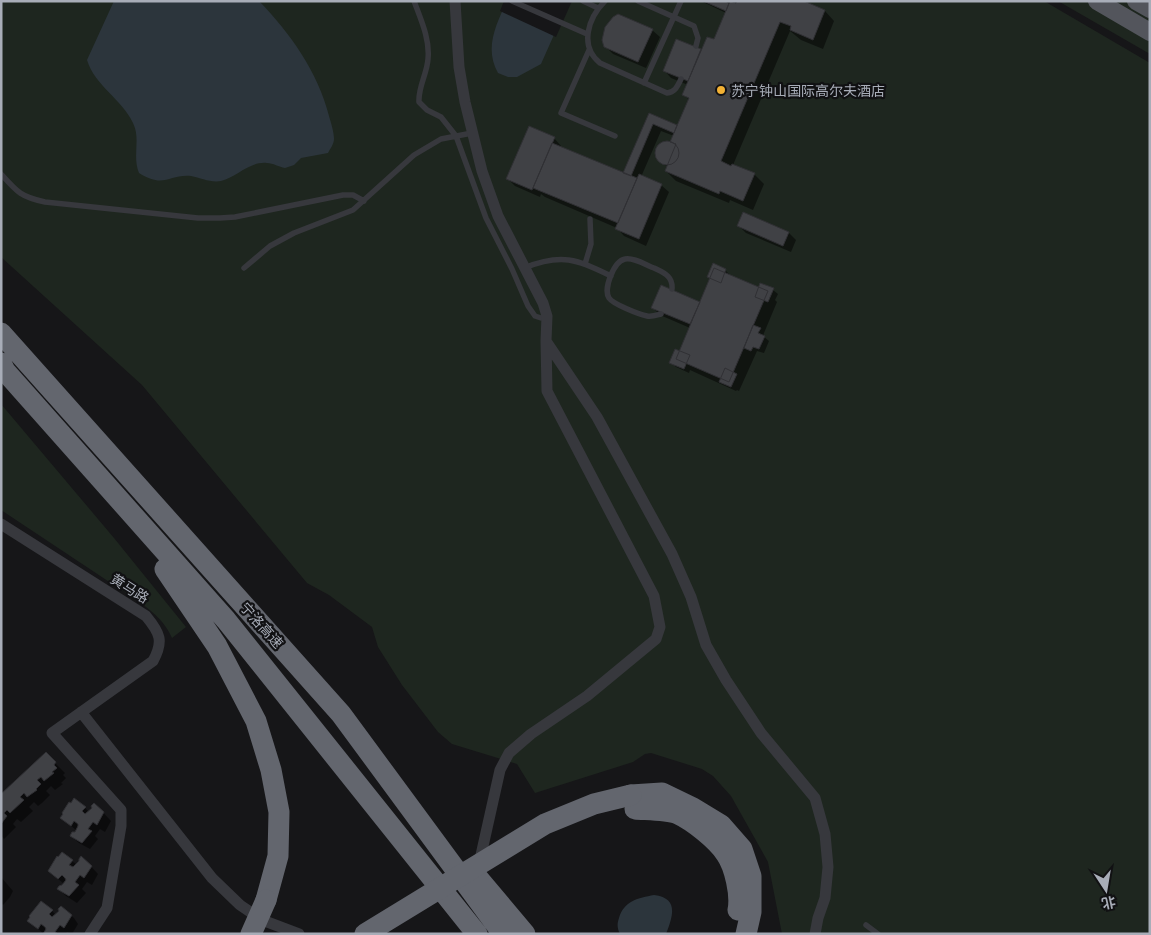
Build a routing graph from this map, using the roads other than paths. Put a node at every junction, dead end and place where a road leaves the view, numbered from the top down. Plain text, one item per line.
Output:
1 (414, 1) edge
2 (455, 1) edge
3 (512, 1) edge
4 (583, 1) edge
5 (605, 1) edge
6 (638, 1) edge
7 (681, 1) edge
8 (1097, 1) edge
9 (1136, 1) edge
10 (598, 8) junction
11 (1150, 9) edge
12 (674, 17) junction
13 (1150, 32) edge
14 (587, 34) junction
15 (696, 46) dead end
16 (589, 50) junction
17 (681, 80) dead end
18 (644, 83) junction
19 (472, 133) junction
20 (456, 136) junction
21 (615, 136) dead end
22 (1, 174) edge
23 (364, 201) junction
24 (590, 219) dead end
25 (586, 264) junction
26 (244, 268) dead end
27 (524, 268) junction
28 (611, 276) junction
29 (672, 289) dead end
30 (661, 314) dead end
31 (547, 316) junction
32 (1, 333) edge
33 (546, 341) junction
34 (3, 367) edge
35 (1, 524) edge
36 (81, 712) junction
37 (341, 714) junction
38 (633, 802) junction
39 (481, 855) dead end
40 (866, 925) dead end
41 (90, 934) edge
42 (251, 934) edge
43 (299, 934) edge
44 (366, 934) edge
45 (392, 934) edge
46 (477, 934) edge
47 (502, 934) edge
48 (525, 934) edge
49 (732, 934) edge
50 (746, 934) edge
51 (815, 934) edge
52 (878, 934) edge

1 - 20 lane
2 - 19 street
3 - 14 lane
4 - 10 lane
5 - 10 lane
6 - 12 lane
7 - 12 lane
8 - 13 main road
9 - 11 main road
10 - 14 lane
12 - 15 lane
12 - 18 lane
14 - 16 lane
16 - 18 lane
16 - 21 lane
17 - 18 lane
19 - 20 lane
19 - 27 street
20 - 23 lane
20 - 31 lane
22 - 23 lane
23 - 26 lane
24 - 25 lane
25 - 27 lane
25 - 28 lane
27 - 31 street
28 - 29 lane
28 - 30 lane
31 - 33 street
32 - 37 highway, 宁洛高速
33 - 39 street
33 - 51 street
34 - 42 highway, bridge
34 - 46 highway, 宁洛高速
35 - 36 street, 黄马路
36 - 41 street, 黄马路
36 - 43 street
37 - 47 highway, 宁洛高速
37 - 48 highway
38 - 44 highway, bridge
38 - 45 highway
38 - 49 highway
38 - 50 highway
40 - 52 lane

